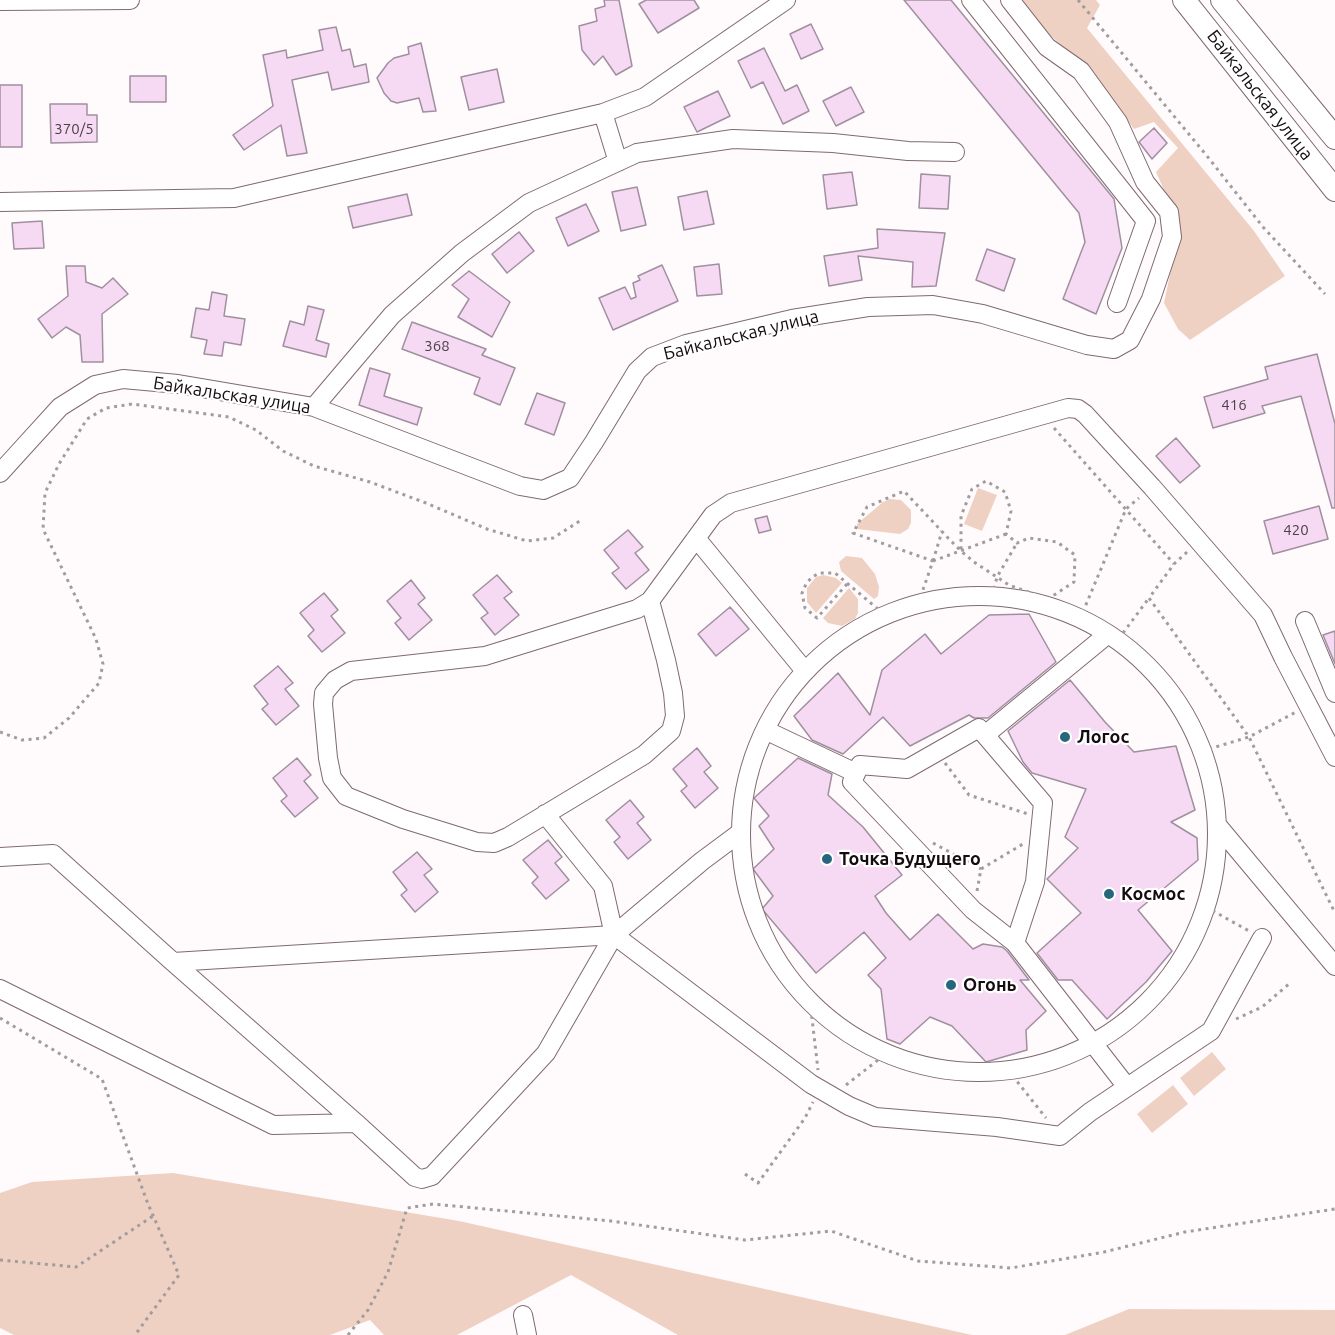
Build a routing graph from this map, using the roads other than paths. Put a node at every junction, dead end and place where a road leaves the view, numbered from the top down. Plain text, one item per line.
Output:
1 (130, 0) edge
2 (786, 0) edge
3 (971, 0) edge
4 (1010, 0) edge
5 (1184, 0) edge
6 (1222, 0) edge
7 (0, 1) edge
8 (603, 113) junction
9 (1335, 138) edge
10 (955, 152) dead end
11 (618, 162) junction
12 (1335, 190) edge
13 (0, 202) edge
14 (1117, 303) dead end
15 (314, 407) junction
16 (0, 473) edge
17 (696, 538) junction
18 (650, 601) junction
19 (1305, 621) dead end
20 (1113, 638) junction
21 (805, 672) junction
22 (1335, 693) edge
23 (765, 730) junction
24 (985, 735) junction
25 (1335, 756) edge
26 (856, 773) junction
27 (546, 814) junction
28 (1218, 826) junction
29 (741, 832) junction
30 (0, 857) edge
31 (614, 935) junction
32 (1262, 938) road end
33 (1015, 943) junction
34 (172, 962) junction
35 (1335, 966) edge
36 (0, 989) edge
37 (1092, 1043) junction
38 (1127, 1087) junction
39 (356, 1123) junction
40 (523, 1315) dead end
41 (527, 1335) edge

1 - 7 street
2 - 8 street
3 - 14 street
4 - 15 street, Байкальская улица
5 - 12 main road, Байкальская улица
6 - 9 main road, Байкальская улица
8 - 11 street
8 - 13 street
10 - 11 street
11 - 15 street
15 - 16 street, Байкальская улица
17 - 18 street
17 - 21 street
17 - 25 street
18 - 27 street
18 - 27 street
19 - 22 street
20 - 21 street
20 - 24 street
20 - 28 street
21 - 23 street
23 - 26 street
23 - 29 street
24 - 26 street
24 - 33 street
26 - 33 street
27 - 31 street
28 - 35 street
28 - 37 street
29 - 31 street
29 - 37 street
30 - 34 street
31 - 34 street
31 - 38 street
31 - 39 street
32 - 38 street
33 - 37 street
34 - 39 street
36 - 39 street
37 - 38 street
40 - 41 street

